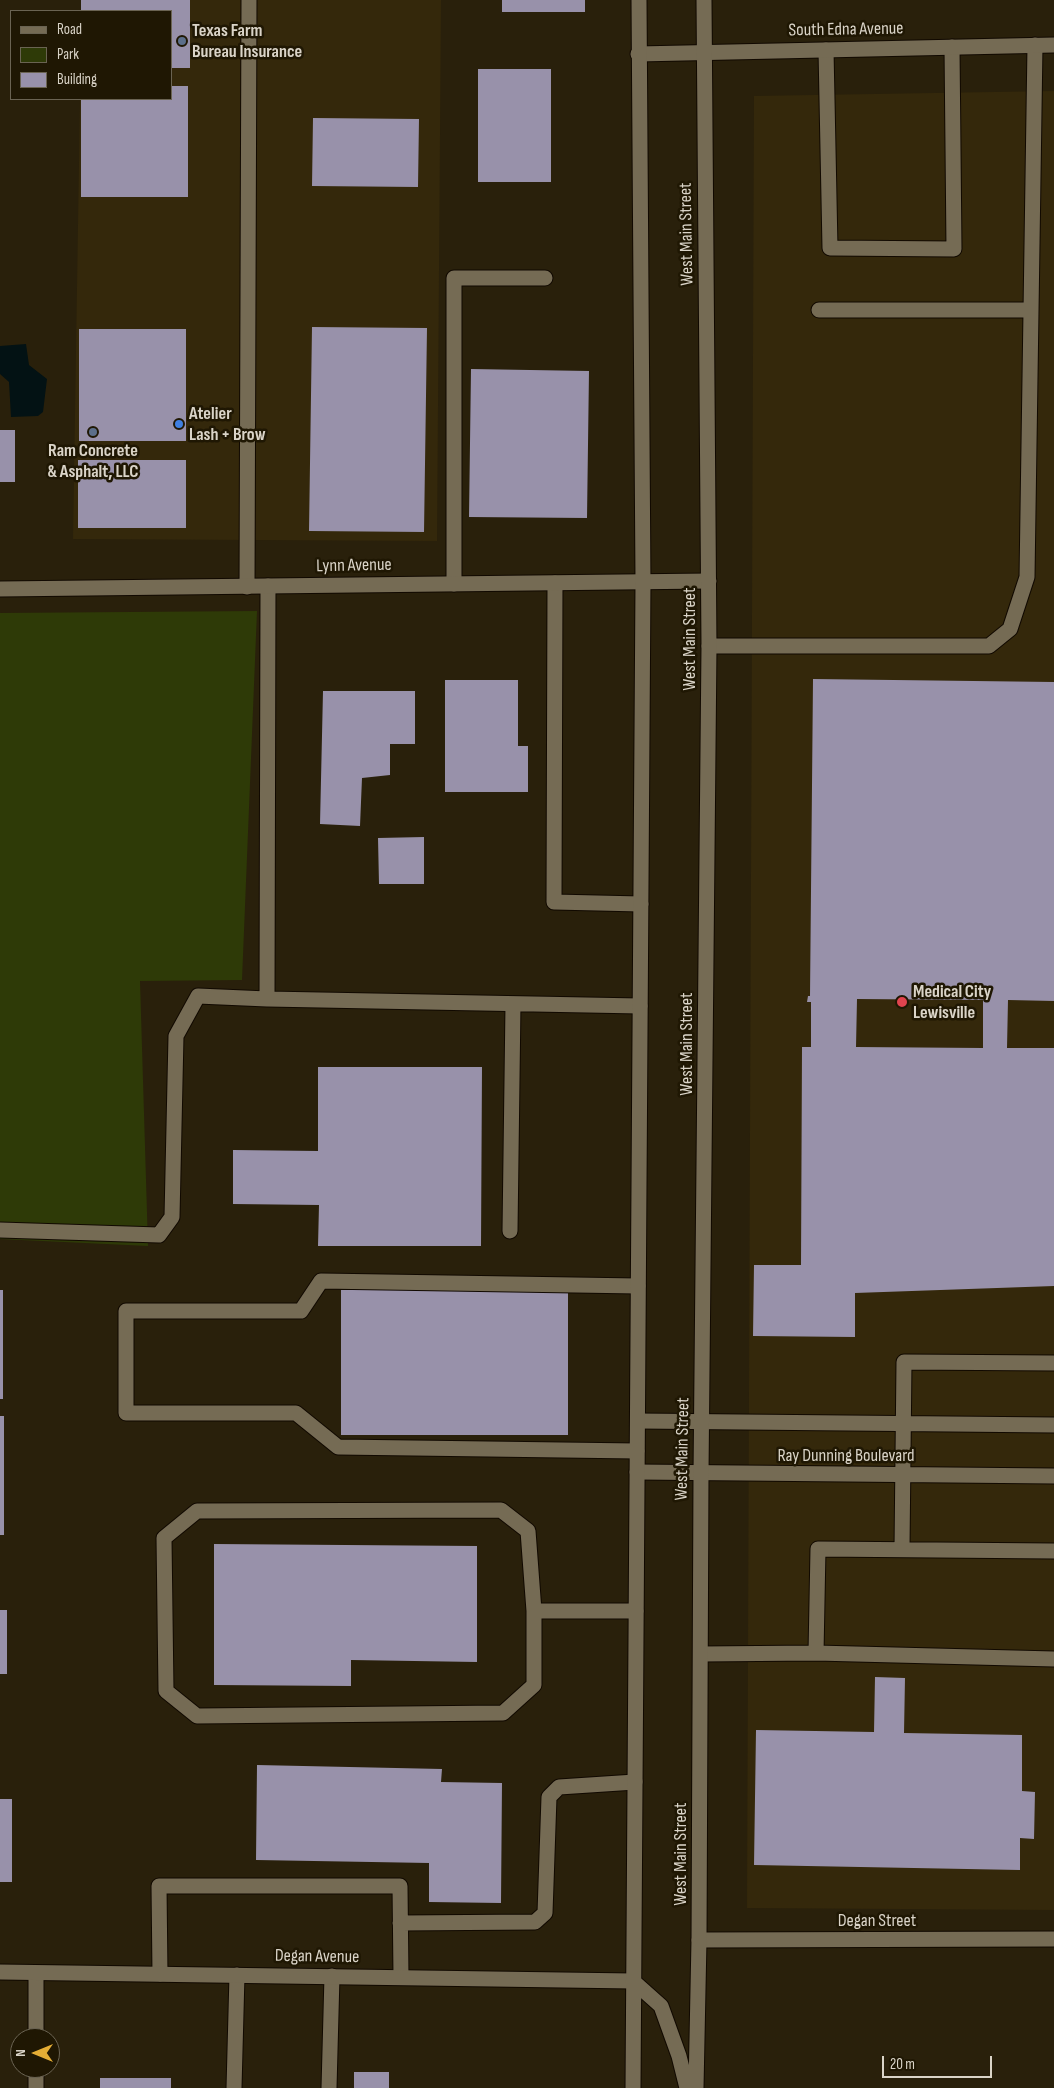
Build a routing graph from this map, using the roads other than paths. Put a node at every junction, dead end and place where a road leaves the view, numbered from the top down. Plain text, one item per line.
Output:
1 (249, 0) edge
2 (639, 0) edge
3 (704, 0) edge
4 (1035, 45) junction
5 (1054, 45) edge
6 (952, 47) junction
7 (826, 50) junction
8 (704, 52) junction
9 (638, 54) junction
10 (545, 278) dead end
11 (819, 310) dead end
12 (1031, 310) junction
13 (643, 582) junction
14 (709, 582) junction
15 (555, 583) junction
16 (454, 584) junction
17 (268, 586) junction
18 (247, 587) junction
19 (0, 589) edge
20 (709, 646) junction
21 (641, 904) junction
22 (267, 999) junction
23 (513, 1004) junction
24 (640, 1006) junction
25 (0, 1230) edge
26 (510, 1231) dead end
27 (638, 1286) junction
28 (1054, 1363) edge
29 (638, 1421) junction
30 (702, 1423) junction
31 (903, 1424) junction
32 (1054, 1425) edge
33 (637, 1451) junction
34 (637, 1472) junction
35 (700, 1474) junction
36 (902, 1475) junction
37 (1054, 1476) edge
38 (902, 1548) junction
39 (1054, 1551) edge
40 (534, 1611) junction
41 (636, 1611) junction
42 (816, 1653) junction
43 (700, 1654) junction
44 (1054, 1659) edge
45 (635, 1782) junction
46 (400, 1923) junction
47 (1054, 1939) edge
48 (699, 1940) junction
49 (0, 1972) edge
50 (36, 1973) junction
51 (160, 1974) junction
52 (237, 1975) junction
53 (332, 1976) junction
54 (401, 1977) junction
55 (633, 1981) junction
56 (36, 2028) edge
57 (234, 2088) edge
58 (329, 2088) edge
59 (633, 2088) edge
60 (687, 2088) edge
61 (696, 2088) edge

1 - 18 main road
2 - 9 main road
3 - 8 main road, West Main Street
4 - 5 main road, South Edna Avenue
4 - 6 main road, South Edna Avenue
4 - 12 main road
6 - 7 main road, South Edna Avenue
6 - 7 main road
7 - 8 main road, South Edna Avenue
8 - 9 main road, South Edna Avenue
8 - 14 main road, West Main Street
9 - 13 main road
10 - 16 main road
11 - 12 main road
12 - 20 main road
13 - 14 main road, Lynn Avenue
13 - 15 main road, Lynn Avenue
13 - 21 main road
14 - 20 main road, West Main Street
15 - 16 main road, Lynn Avenue
15 - 21 main road
16 - 17 main road, Lynn Avenue
17 - 18 main road, Lynn Avenue
17 - 22 main road
18 - 19 main road, Lynn Avenue
20 - 30 main road, West Main Street
21 - 24 main road
22 - 23 main road
22 - 25 main road
23 - 24 main road
23 - 26 main road
24 - 27 main road
27 - 29 main road
27 - 33 main road
28 - 31 main road
29 - 30 main road, Ray Dunning Boulevard
29 - 33 main road
30 - 31 main road, Ray Dunning Boulevard
30 - 35 main road, West Main Street
31 - 32 main road, Ray Dunning Boulevard
31 - 36 main road
33 - 34 main road
34 - 35 main road, Ray Dunning Boulevard
34 - 41 main road
35 - 36 main road, Ray Dunning Boulevard
35 - 43 main road, West Main Street
36 - 37 main road, Ray Dunning Boulevard
36 - 38 main road
38 - 39 main road
38 - 42 main road
40 - 40 main road
40 - 41 main road
41 - 45 main road
42 - 43 main road
42 - 44 main road
43 - 48 main road, West Main Street
45 - 46 main road
45 - 55 main road
46 - 51 main road
46 - 54 main road
47 - 48 main road, Degan Street
48 - 61 main road, West Main Street
49 - 50 main road, Degan Avenue
50 - 51 main road, Degan Avenue
50 - 56 main road
51 - 52 main road, Degan Avenue
52 - 53 main road, Degan Avenue
52 - 57 main road
53 - 54 main road, Degan Avenue
53 - 58 main road
54 - 55 main road, Degan Avenue
55 - 59 main road
55 - 60 main road

